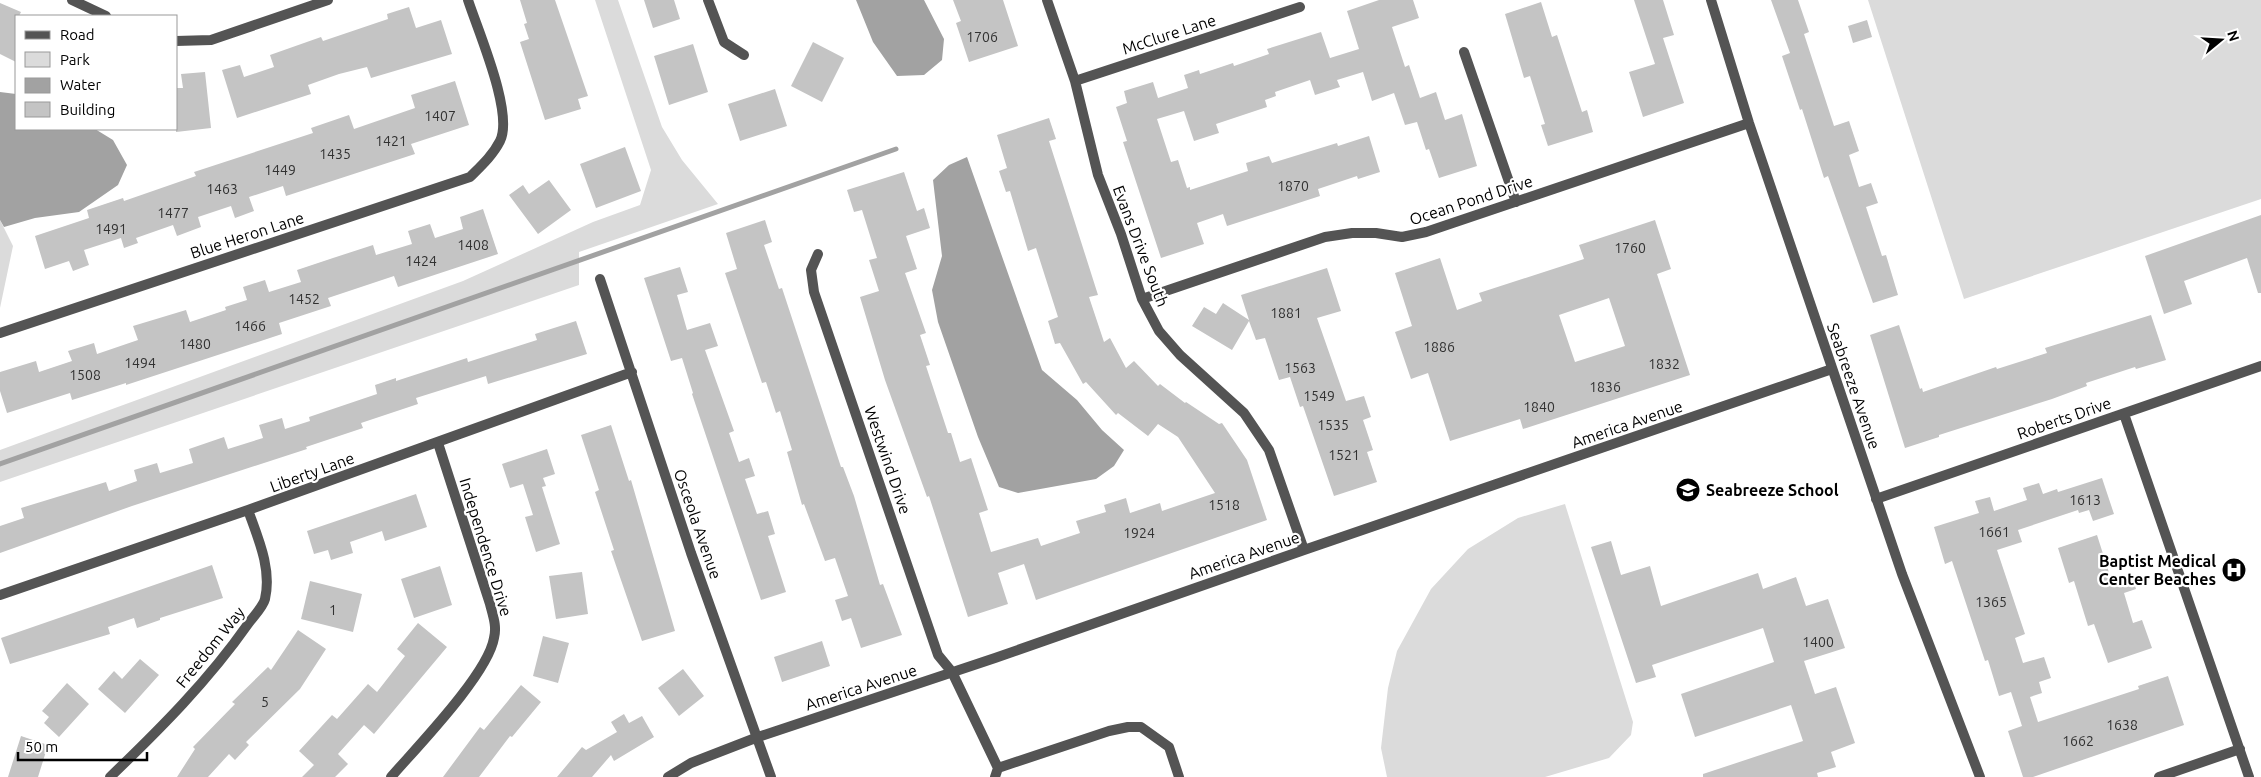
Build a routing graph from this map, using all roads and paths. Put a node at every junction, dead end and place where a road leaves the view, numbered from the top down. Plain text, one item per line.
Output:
1 (72, 0) edge
2 (328, 0) edge
3 (468, 0) edge
4 (708, 0) edge
5 (1047, 0) edge
6 (1711, 0) edge
7 (1300, 7) dead end
8 (104, 15) edge
9 (178, 42) edge
10 (1464, 52) dead end
11 (744, 55) dead end
12 (1075, 81) junction
13 (1749, 123) junction
14 (1516, 202) junction
15 (818, 254) dead end
16 (600, 279) dead end
17 (1142, 298) junction
18 (0, 333) edge
19 (2261, 366) edge
20 (1832, 369) junction
21 (632, 372) junction
22 (2124, 414) junction
23 (438, 443) junction
24 (1876, 499) junction
25 (248, 510) junction
26 (1304, 550) junction
27 (0, 595) edge
28 (952, 672) junction
29 (758, 737) junction
30 (2240, 749) junction
31 (996, 772) edge
32 (110, 777) edge
33 (391, 777) edge
34 (668, 777) edge
35 (771, 777) edge
36 (1178, 777) edge
37 (1980, 777) edge
38 (2159, 777) edge
39 (2249, 777) edge

1 - 8 street
2 - 9 street
3 - 18 street, Blue Heron Lane
4 - 11 street
5 - 12 street, Evans Drive South
6 - 13 street, Seabreeze Avenue
7 - 12 street, McClure Lane
10 - 14 street
12 - 17 street, Evans Drive South
13 - 14 street, Ocean Pond Drive
13 - 20 street, Seabreeze Avenue
14 - 17 street, Ocean Pond Drive
15 - 28 street, Westwind Drive
16 - 21 street, Osceola Avenue
17 - 26 street, Evans Drive South
19 - 22 street, Roberts Drive
20 - 24 street, Seabreeze Avenue
20 - 26 street, America Avenue
21 - 23 street, Liberty Lane
21 - 29 street, Osceola Avenue
22 - 24 street, Roberts Drive
22 - 30 street
23 - 25 street, Liberty Lane
23 - 33 street, Independence Drive
24 - 37 street, Seabreeze Avenue
25 - 27 street, Liberty Lane
25 - 32 street, Freedom Way
26 - 28 street, America Avenue
28 - 29 street, America Avenue
28 - 31 street, Westwind Drive
29 - 34 street, America Avenue
29 - 35 street, Osceola Avenue
30 - 38 street
30 - 39 street
31 - 36 street

